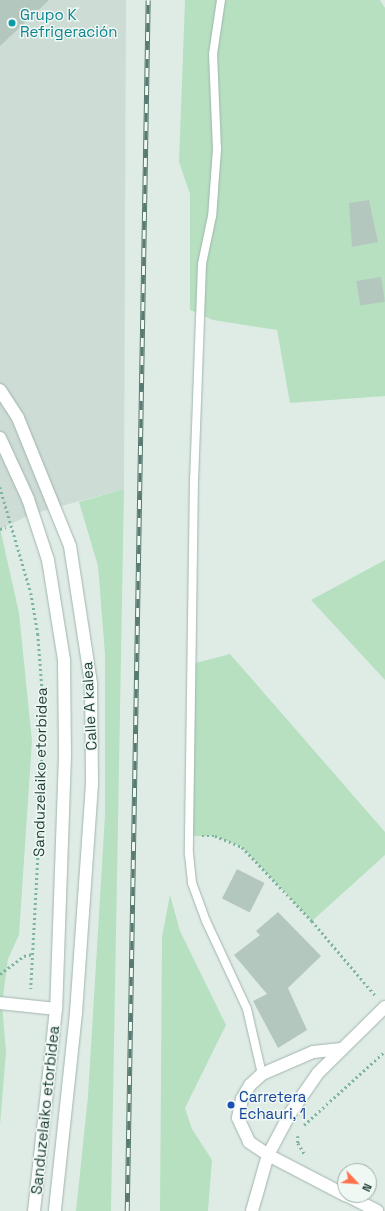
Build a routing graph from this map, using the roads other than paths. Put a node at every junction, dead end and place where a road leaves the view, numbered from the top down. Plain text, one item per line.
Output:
1 (221, 0) edge
2 (0, 390) edge
3 (0, 438) edge
4 (0, 1003) edge
5 (383, 1004) edge
6 (56, 1009) junction
7 (76, 1013) joint
8 (341, 1049) junction
9 (262, 1074) junction
10 (268, 1155) junction
11 (337, 1191) edge
12 (361, 1203) edge
13 (34, 1211) edge
14 (55, 1211) edge
15 (252, 1211) edge
16 (377, 1211) edge

1 - 9 lane
2 - 7 main road, Calle A kalea
3 - 6 main road, Calle A kalea
4 - 6 main road
5 - 8 main road
6 - 13 main road, Sanduzelaiko etorbidea
7 - 14 main road, Sanduzelaiko etorbidea
8 - 9 main road
8 - 10 main road
9 - 10 main road
10 - 11 main road
10 - 15 main road
12 - 16 main road

